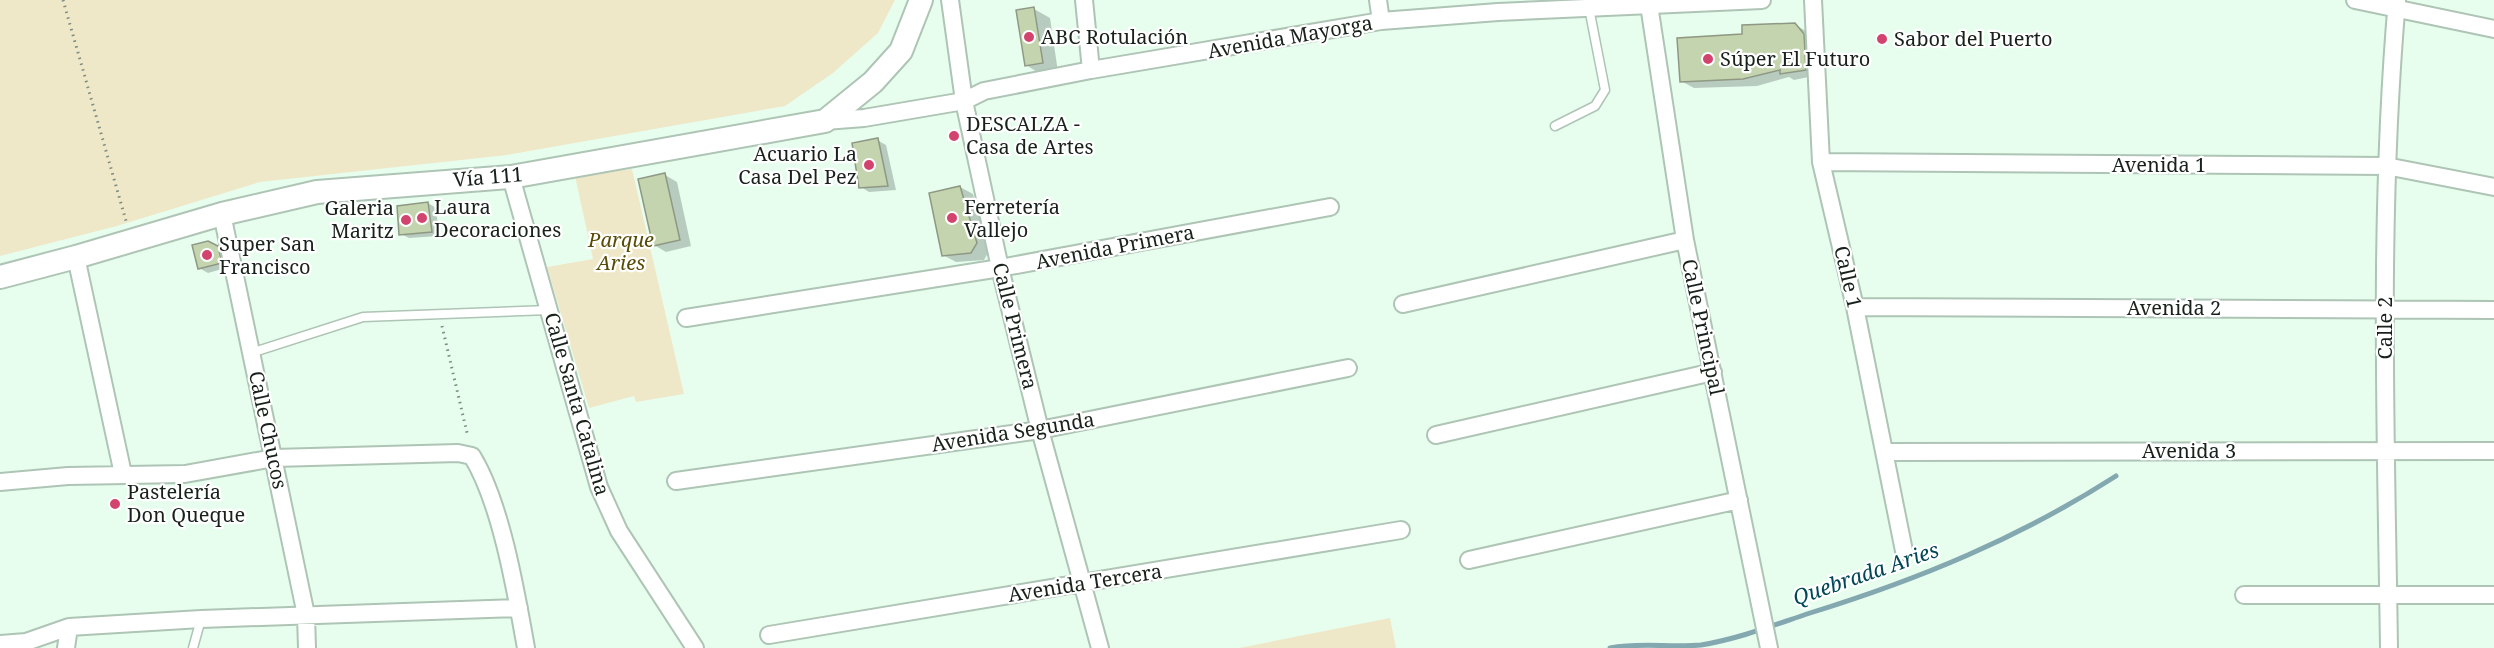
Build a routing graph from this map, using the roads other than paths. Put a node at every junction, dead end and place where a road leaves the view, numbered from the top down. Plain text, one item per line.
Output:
1 (921, 0) edge
2 (950, 0) edge
3 (1083, 0) edge
4 (1378, 0) edge
5 (1762, 0) edge
6 (1813, 0) edge
7 (2355, 0) edge
8 (1649, 4) junction
9 (2397, 4) edge
10 (1497, 6) edge
11 (1589, 7) junction
12 (1381, 21) junction
13 (2494, 29) edge
14 (1091, 70) junction
15 (964, 101) junction
16 (825, 121) junction
17 (1555, 126) dead end
18 (1821, 162) junction
19 (2386, 166) junction
20 (511, 177) junction
21 (2494, 187) edge
22 (1330, 207) dead end
23 (222, 214) junction
24 (1685, 240) junction
25 (76, 257) junction
26 (1000, 268) junction
27 (0, 277) edge
28 (1403, 304) dead end
29 (1855, 307) junction
30 (2384, 309) junction
31 (549, 310) junction
32 (2494, 310) edge
33 (686, 318) dead end
34 (251, 353) junction
35 (1348, 368) dead end
36 (1713, 372) junction
37 (1040, 430) junction
38 (1436, 435) dead end
39 (2386, 451) junction
40 (2494, 451) edge
41 (1885, 452) junction
42 (274, 458) junction
43 (123, 474) junction
44 (676, 481) dead end
45 (0, 482) edge
46 (1739, 500) junction
47 (1401, 530) dead end
48 (1904, 551) dead end
49 (1469, 560) dead end
50 (1081, 584) junction
51 (2494, 595) edge
52 (2244, 596) dead end
53 (2388, 596) junction
54 (519, 608) junction
55 (306, 615) junction
56 (201, 619) junction
57 (69, 627) junction
58 (769, 635) dead end
59 (0, 644) edge
60 (66, 648) edge
61 (194, 648) edge
62 (307, 648) edge
63 (526, 648) edge
64 (695, 648) edge
65 (1100, 648) edge
66 (1769, 648) edge
67 (2389, 648) edge

1 - 16 main road, Vía 111
2 - 15 street, Calle Primera
3 - 14 street
4 - 12 street
5 - 8 street, Avenida Mayorga
6 - 18 street, Calle 1
7 - 9 street
8 - 11 street, Avenida Mayorga
8 - 24 street, Calle Principal
9 - 13 street
9 - 19 street, Calle 2
10 - 11 street, Avenida Mayorga
10 - 12 street, Avenida Mayorga
11 - 17 lane
12 - 14 street, Avenida Mayorga
14 - 15 street, Avenida Mayorga
15 - 16 street, Avenida Mayorga
15 - 26 street, Calle Primera
16 - 20 main road, Vía 111
18 - 19 street, Avenida 1
18 - 29 street, Calle 1
19 - 21 street, Avenida 1
19 - 30 street, Calle 2
20 - 23 main road, Vía 111
20 - 31 street, Calle Santa Catalina
22 - 26 street, Avenida Primera
23 - 25 main road, Vía 111
23 - 34 street, Calle Chucos
24 - 28 street
24 - 36 street, Calle Principal
25 - 27 main road, Vía 111
25 - 43 street
26 - 33 street, Avenida Primera
26 - 37 street, Calle Primera
29 - 30 street, Avenida 2
29 - 41 street, Calle 1
30 - 32 street, Avenida 2
30 - 39 street, Calle 2
31 - 34 lane
31 - 64 street, Calle Santa Catalina
34 - 42 street, Calle Chucos
35 - 37 street, Avenida Segunda
36 - 38 street
36 - 46 street, Calle Principal
37 - 44 street, Avenida Segunda
37 - 50 street, Calle Primera
39 - 40 street, Avenida 3
39 - 41 street, Avenida 3
39 - 53 street, Calle 2
41 - 48 street, Calle 1
42 - 43 street
42 - 54 street
42 - 55 street, Calle Chucos
43 - 45 street
46 - 49 street
46 - 66 street, Calle Principal
47 - 50 street, Avenida Tercera
50 - 58 street, Avenida Tercera
50 - 65 street, Calle Primera
51 - 53 street
52 - 53 street
53 - 67 street, Calle 2
54 - 55 street
54 - 63 street
55 - 56 street
55 - 62 street, Calle Chucos
56 - 57 street
56 - 61 lane
57 - 59 street
57 - 60 street

